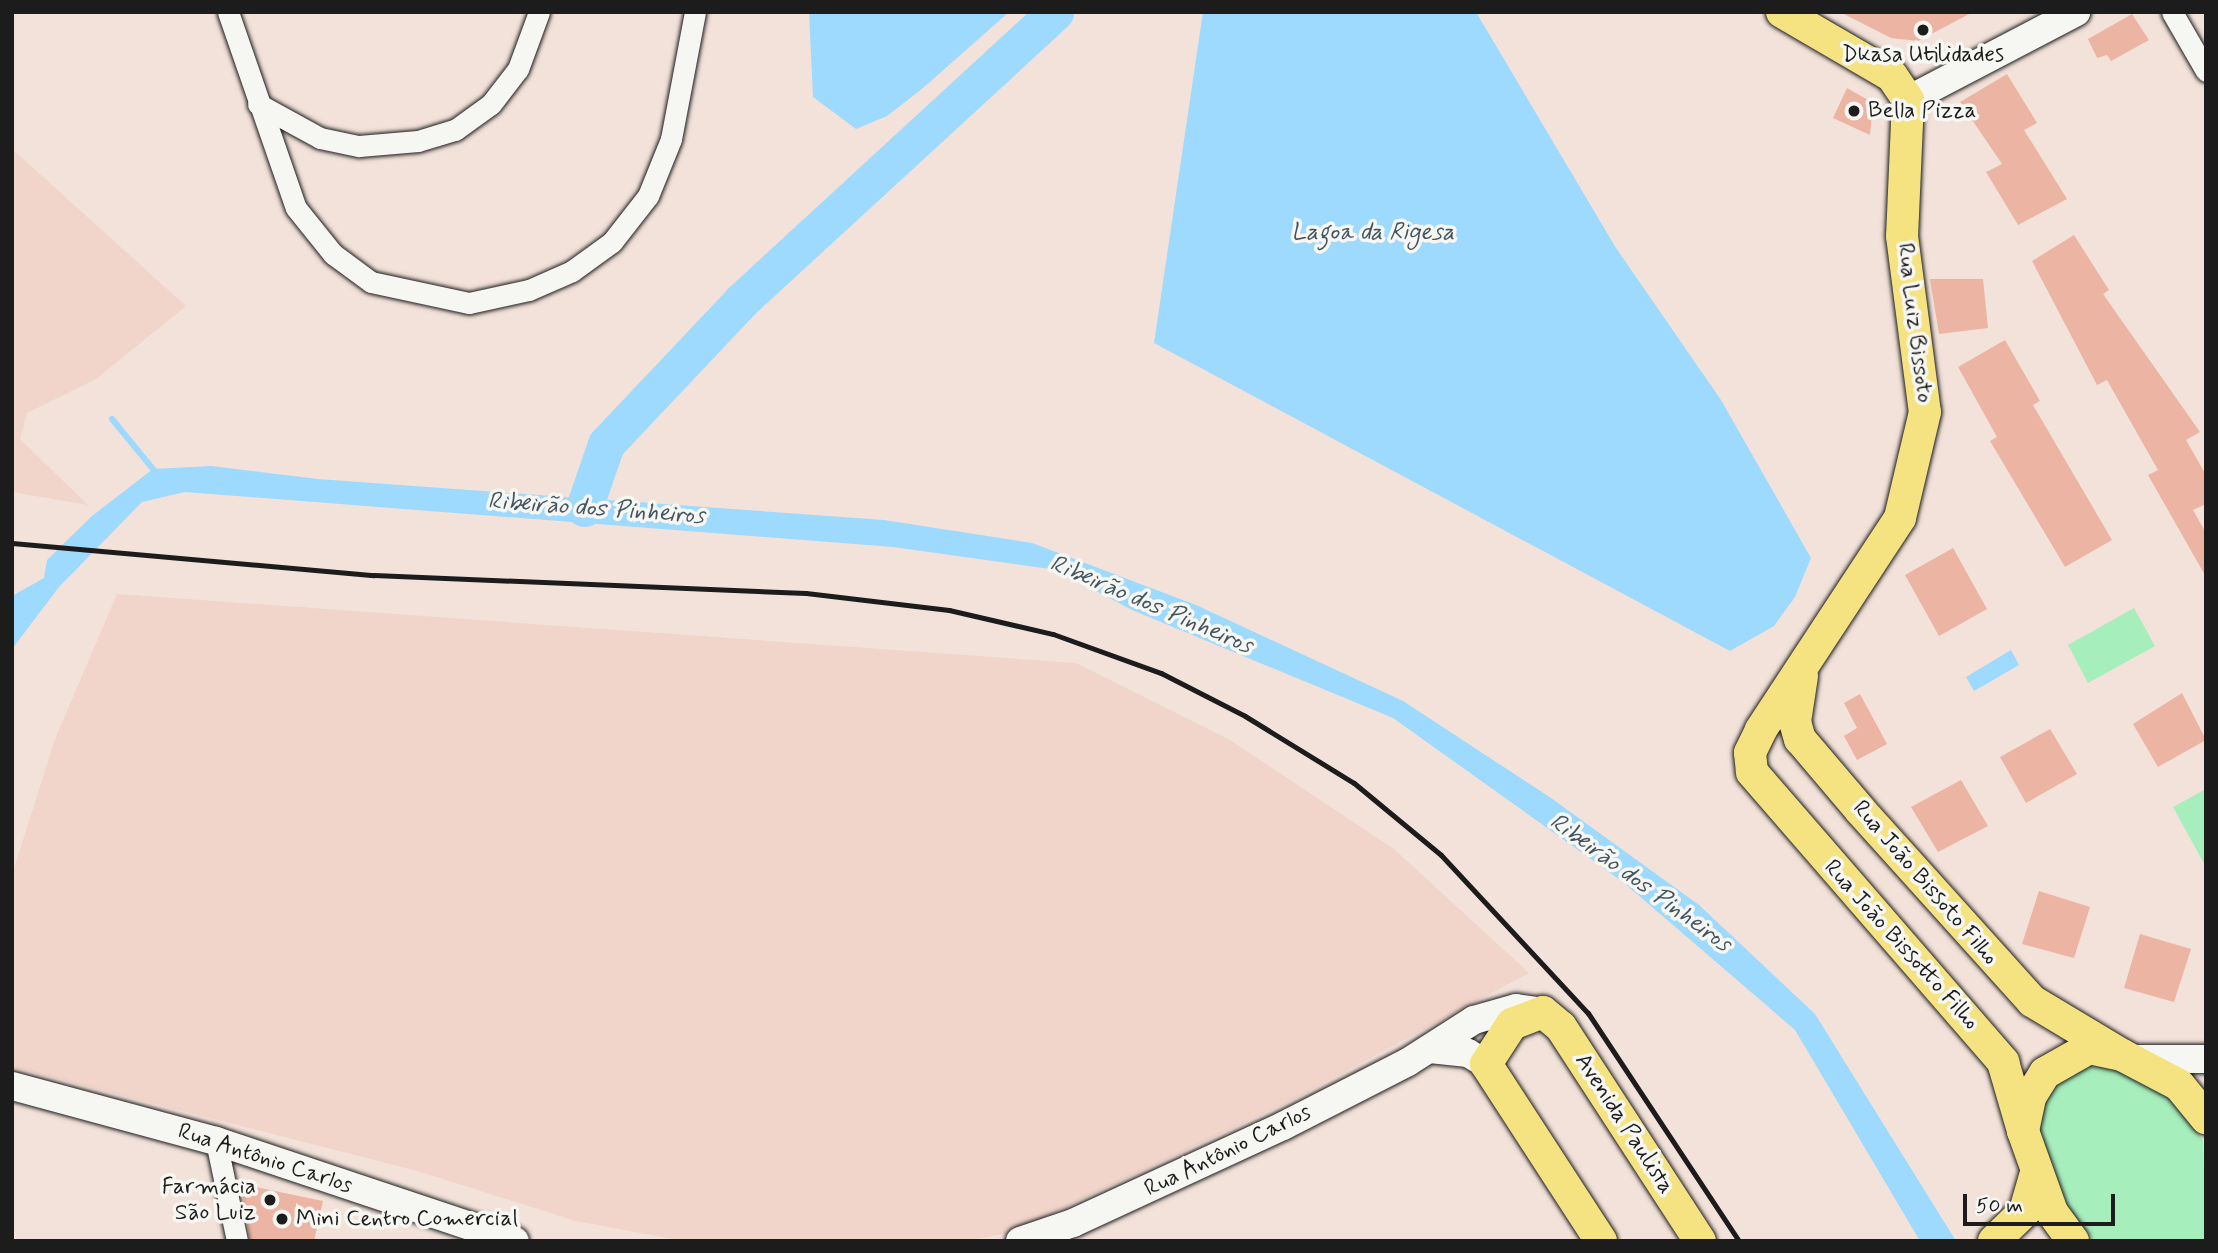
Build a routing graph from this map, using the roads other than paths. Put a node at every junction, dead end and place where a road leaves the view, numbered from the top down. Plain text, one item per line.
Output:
1 (228, 12) edge
2 (538, 12) edge
3 (695, 12) edge
4 (1782, 12) edge
5 (2076, 12) edge
6 (2172, 12) edge
7 (2206, 71) edge
8 (1908, 100) junction
9 (258, 104) junction
10 (1804, 667) junction
11 (1800, 739) junction
12 (1752, 772) junction
13 (1543, 1012) junction
14 (1430, 1049) junction
15 (2127, 1057) junction
16 (2206, 1059) edge
17 (1486, 1064) junction
18 (12, 1086) edge
19 (2206, 1118) edge
20 (2023, 1131) junction
21 (216, 1141) junction
22 (2036, 1173) junction
23 (429, 1213) junction
24 (1073, 1232) edge
25 (1998, 1238) edge
26 (237, 1241) edge
27 (435, 1241) edge
28 (515, 1241) edge
29 (1020, 1241) edge
30 (1601, 1241) edge
31 (1700, 1241) edge
32 (2073, 1241) edge

1 - 9 street
2 - 9 street
3 - 9 street
4 - 8 main road
5 - 8 main road
6 - 7 street
8 - 10 main road, Rua Luiz Bissoto
10 - 11 main road
10 - 12 main road, Rua Luiz Bissoto
11 - 12 main road
11 - 15 main road, Rua João Bissoto Filho
12 - 20 main road, Rua João Bissotto Filho
13 - 14 main road, Rua Antônio Carlos
13 - 17 main road
13 - 31 main road, Avenida Paulista
14 - 17 main road
14 - 24 main road, Rua Antônio Carlos
15 - 16 main road, Rua João Bissoto Filho
15 - 19 main road, Rua João Bissoto Filho
15 - 20 main road, Rua João Bissoto Filho
17 - 30 main road
18 - 21 main road, Rua Antônio Carlos
20 - 22 main road, Rua João Bissoto Filho
21 - 23 main road, Rua Antônio Carlos
21 - 26 street
22 - 25 main road
22 - 32 main road, Rua João Bissoto Filho
23 - 27 main road
23 - 28 main road, Rua Antônio Carlos
24 - 29 main road, Rua Antônio Carlos

